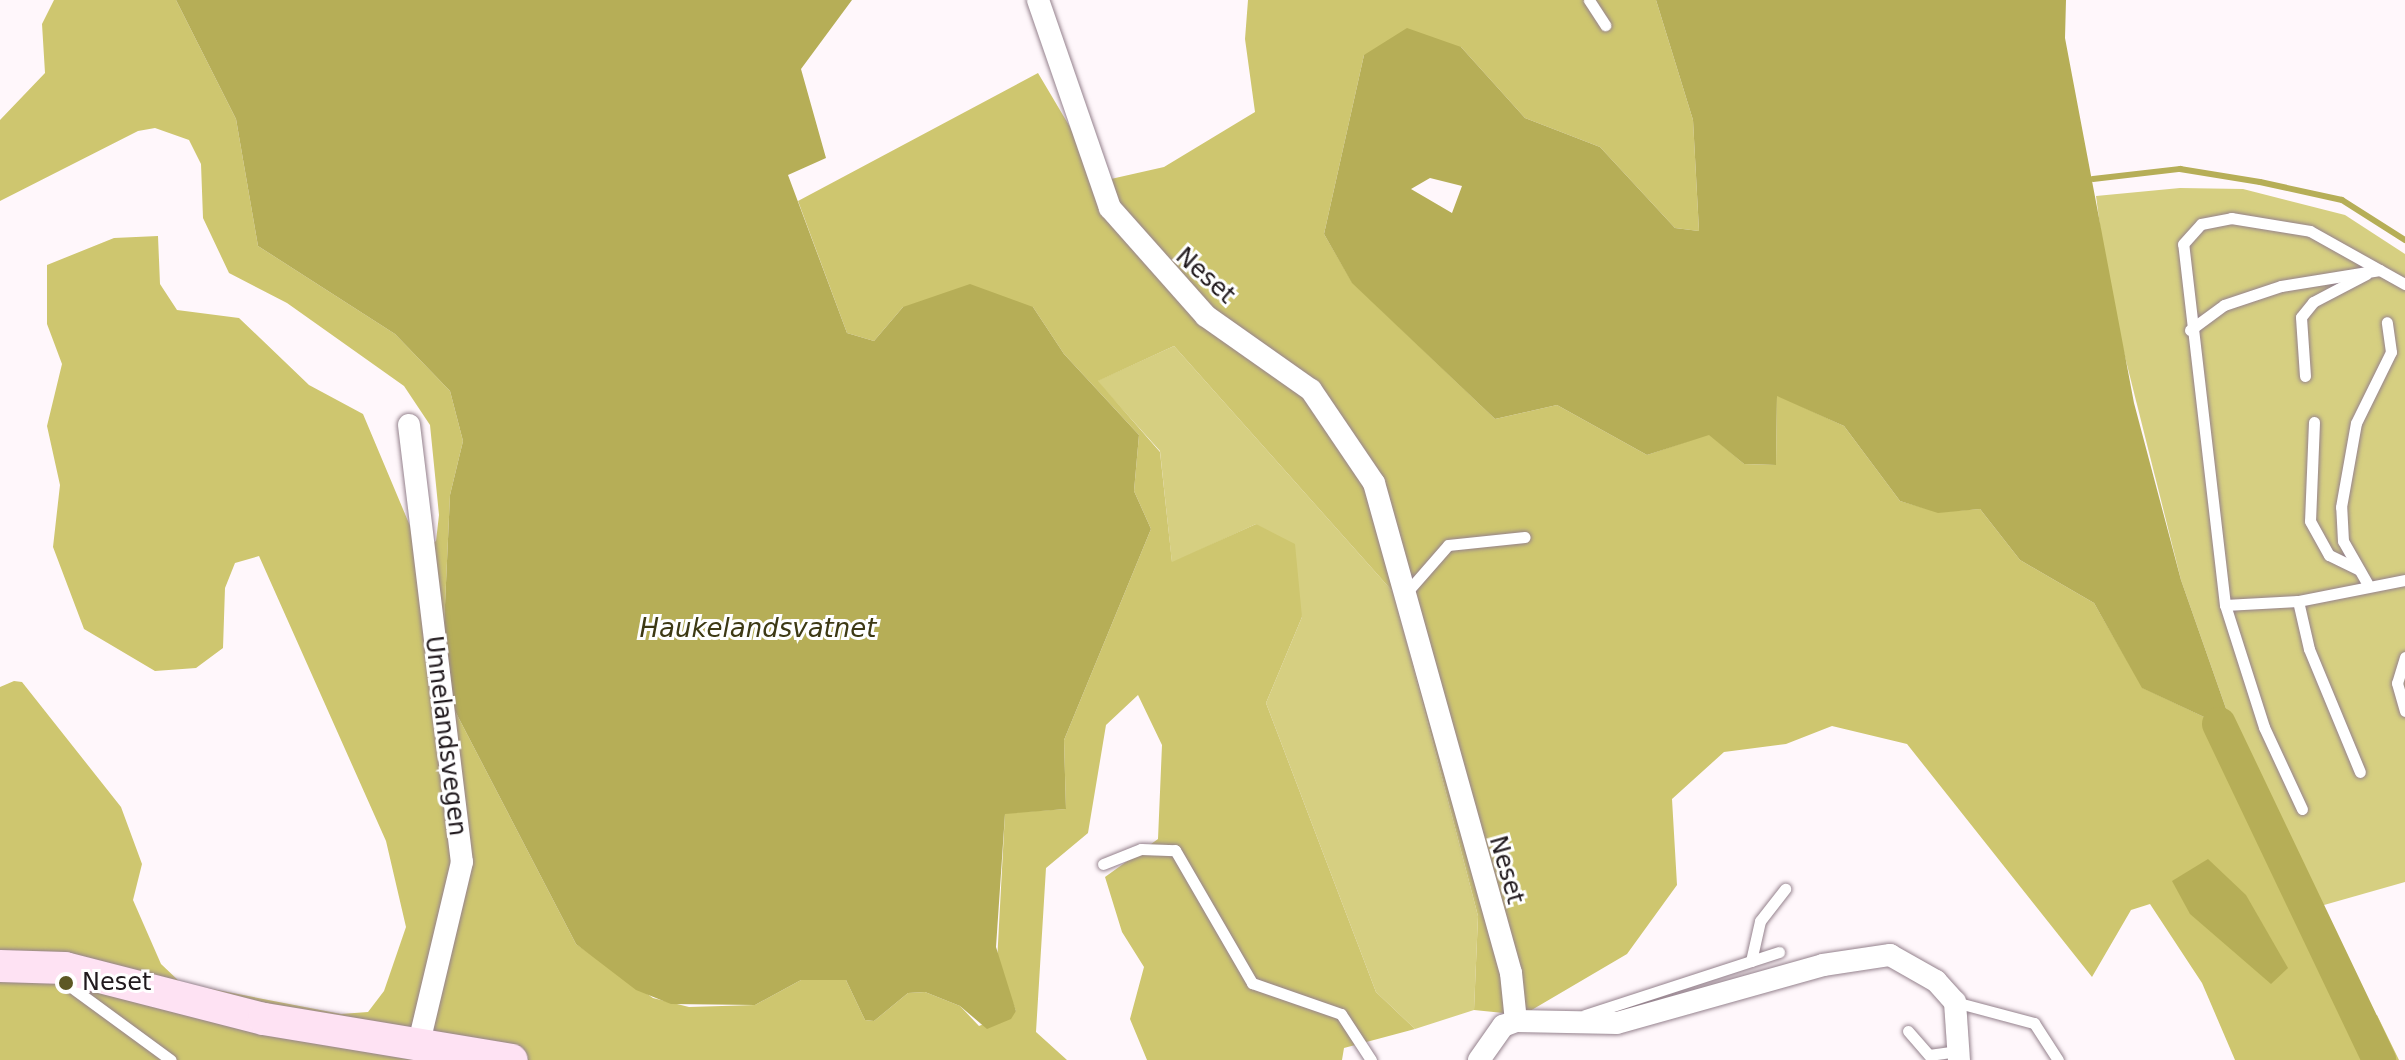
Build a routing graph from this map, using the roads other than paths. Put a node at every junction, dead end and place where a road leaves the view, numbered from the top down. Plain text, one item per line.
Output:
1 (1038, 0) edge
2 (1589, 0) edge
3 (1605, 25) dead end
4 (2375, 271) junction
5 (2405, 284) edge
6 (2387, 322) dead end
7 (2190, 330) junction
8 (2305, 376) dead end
9 (2314, 422) dead end
10 (409, 425) dead end
11 (1525, 537) dead end
12 (2358, 569) junction
13 (2405, 580) edge
14 (2367, 583) junction
15 (1404, 596) junction
16 (2298, 601) junction
17 (2225, 605) junction
18 (2405, 657) edge
19 (2405, 711) edge
20 (2360, 772) dead end
21 (2302, 809) dead end
22 (1103, 864) dead end
23 (1785, 889) dead end
24 (1779, 952) dead end
25 (1751, 961) junction
26 (0, 966) edge
27 (47, 966) junction
28 (1955, 1002) junction
29 (1516, 1021) junction
30 (1557, 1022) junction
31 (1908, 1031) dead end
32 (419, 1042) junction
33 (1958, 1056) edge
34 (171, 1060) edge
35 (512, 1060) edge
36 (1371, 1060) edge
37 (1479, 1060) edge
38 (2058, 1060) edge

1 - 15 street, Neset
2 - 3 lane
4 - 5 lane
4 - 7 lane
4 - 7 lane
4 - 8 lane
6 - 12 lane
7 - 17 lane
9 - 12 lane
10 - 32 street, Unnelandsvegen
11 - 15 lane
12 - 14 lane
13 - 14 lane
14 - 16 lane
15 - 29 street, Neset
16 - 17 lane
16 - 20 lane
17 - 21 lane
18 - 19 lane
22 - 36 lane
23 - 25 lane
24 - 25 lane
25 - 30 lane
26 - 27 main road
27 - 32 main road
27 - 34 lane
28 - 30 street
28 - 33 street
28 - 38 lane
29 - 30 street
29 - 37 street
31 - 33 lane
32 - 35 main road

